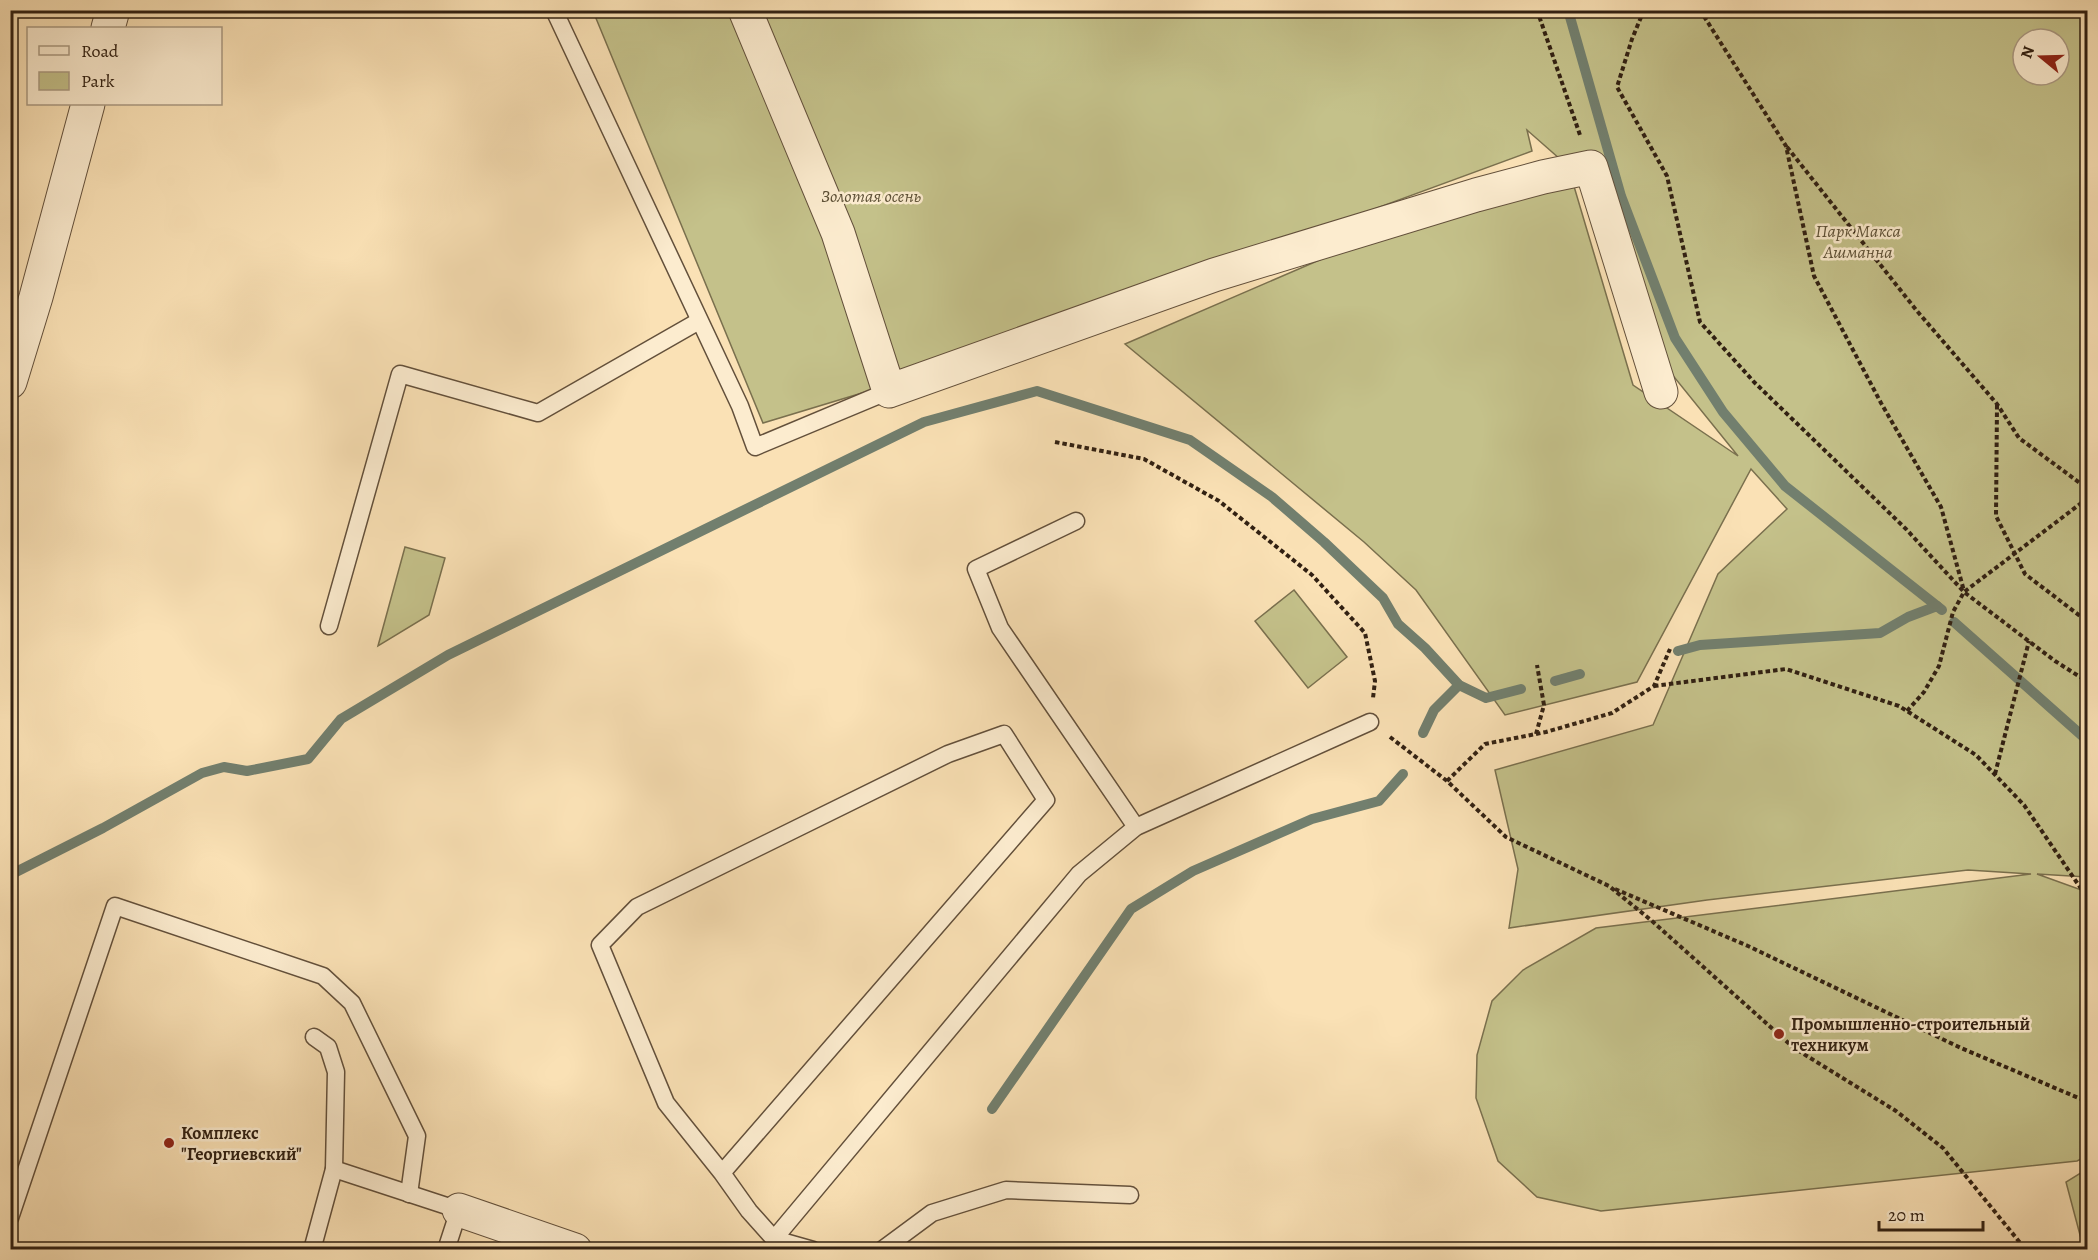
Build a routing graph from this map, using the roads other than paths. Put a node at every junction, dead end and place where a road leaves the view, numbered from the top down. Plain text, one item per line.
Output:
1 (113, 10) edge
2 (554, 10) edge
3 (745, 10) edge
4 (108, 27) edge
5 (88, 105) edge
6 (699, 321) junction
7 (10, 382) edge
8 (889, 391) junction
9 (1661, 392) dead end
10 (1076, 520) dead end
11 (329, 626) dead end
12 (1370, 722) road end
13 (1136, 827) junction
14 (314, 1037) dead end
15 (334, 1169) junction
16 (722, 1173) junction
17 (410, 1194) junction
18 (1130, 1195) dead end
19 (459, 1210) junction
20 (10, 1218) edge
21 (775, 1244) edge
22 (312, 1250) edge
23 (446, 1250) edge
24 (575, 1250) edge
25 (813, 1250) edge
26 (882, 1250) edge

1 - 4 street
2 - 6 lane
3 - 8 street
5 - 7 street
6 - 8 lane
6 - 11 lane
8 - 9 street
10 - 13 lane
12 - 13 lane
13 - 21 lane
14 - 15 lane
15 - 17 lane
15 - 22 lane
16 - 16 lane
16 - 21 lane
17 - 19 lane
17 - 20 lane
18 - 26 lane
19 - 23 lane
19 - 24 street
21 - 25 lane

